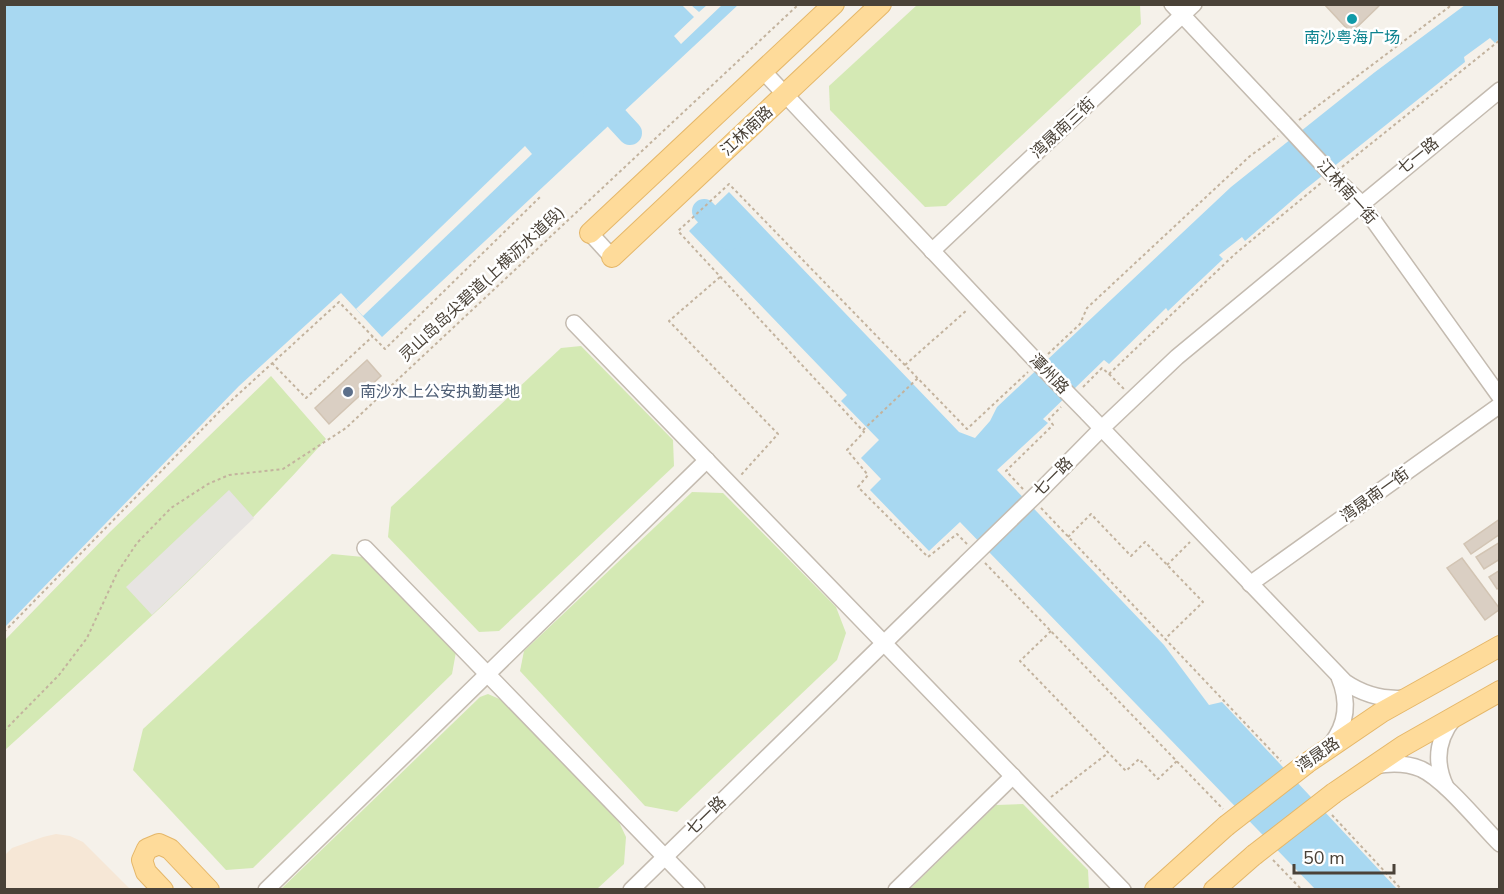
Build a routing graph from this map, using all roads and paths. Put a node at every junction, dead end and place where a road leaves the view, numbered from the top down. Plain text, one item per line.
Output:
1 (799, 4) edge
2 (834, 4) edge
3 (881, 4) edge
4 (1194, 4) edge
5 (1453, 4) edge
6 (1177, 10) edge
7 (1500, 40) edge
8 (763, 71) junction
9 (1500, 90) edge
10 (785, 94) junction
11 (1286, 127) junction
12 (1333, 178) junction
13 (540, 197) dead end
14 (1361, 203) junction
15 (678, 231) dead end
16 (590, 233) joint
17 (932, 251) junction
18 (612, 257) joint
19 (720, 277) dead end
20 (978, 300) junction
21 (574, 323) dead end
22 (373, 336) junction
23 (272, 363) junction
24 (1036, 363) junction
25 (905, 365) junction
26 (1109, 374) junction
27 (918, 378) junction
28 (1080, 390) dead end
29 (1500, 397) edge
30 (1133, 398) junction
31 (1064, 405) dead end
32 (1500, 405) edge
33 (1102, 428) junction
34 (862, 430) dead end
35 (707, 460) junction
36 (731, 486) junction
37 (1035, 497) junction
38 (1201, 532) junction
39 (1068, 537) junction
40 (365, 548) dead end
41 (1167, 565) junction
42 (1250, 584) junction
43 (1051, 631) dead end
44 (4, 632) edge
45 (1165, 639) junction
46 (884, 643) junction
47 (1500, 646) edge
48 (487, 673) junction
49 (1338, 675) junction
50 (1500, 691) edge
51 (1406, 698) junction
52 (1455, 715) junction
53 (4, 731) edge
54 (1328, 748) junction
55 (1108, 753) junction
56 (1177, 761) dead end
57 (1297, 766) junction
58 (1372, 767) junction
59 (1013, 776) junction
60 (1448, 789) junction
61 (1331, 802) junction
62 (1041, 805) junction
63 (1500, 844) edge
64 (665, 857) junction
65 (264, 888) edge
66 (164, 890) edge
67 (209, 890) edge
68 (631, 890) edge
69 (697, 890) edge
70 (896, 890) edge
71 (1123, 890) edge
72 (1155, 890) edge
73 (1214, 890) edge
74 (1402, 890) edge

1 - 53 path, 灵山岛岛尖碧道(上横沥水道段)
2 - 8 main road, 江林南路
3 - 10 main road, 江林南路
4 - 6 street, 湾晟南三街
5 - 11 path
6 - 11 street, 江林南一街
6 - 17 street, 湾晟南三街
7 - 12 path
8 - 10 street, 潭州路
8 - 16 main road, 江林南路
9 - 14 street, 七一路
10 - 17 street, 潭州路
10 - 18 main road, 江林南路
11 - 12 street, 江林南一街, bridge
11 - 24 path
12 - 14 street, 江林南一街
12 - 26 path
13 - 22 path
14 - 29 street, 江林南一街
14 - 30 street, 七一路
15 - 25 path
16 - 18 street
17 - 20 street, 潭州路
19 - 36 path
20 - 24 street, 潭州路
20 - 25 path
21 - 35 street
22 - 23 path
22 - 23 path
23 - 44 path
24 - 27 path
24 - 33 street, 潭州路, bridge
25 - 27 path
26 - 28 path
26 - 30 path
27 - 34 path
30 - 33 street, 七一路
31 - 37 path
32 - 42 street, 湾晟南一街
33 - 37 street, 七一路
33 - 38 street, 潭州路
35 - 36 street
35 - 48 street
36 - 46 street
37 - 39 path
37 - 46 street, 七一路, bridge
38 - 41 path
38 - 42 street, 潭州路
39 - 41 path
39 - 45 path
40 - 48 street
41 - 45 path
42 - 49 street, 潭州路
43 - 55 path
45 - 57 path
46 - 59 street
46 - 64 street, 七一路
47 - 51 main road, 湾晟路
48 - 64 street
48 - 65 street
49 - 51 street, 潭州路
49 - 54 street
50 - 52 main road
51 - 54 main road, 湾晟路
52 - 58 main road
52 - 60 street
54 - 57 main road, 湾晟路
55 - 56 path
55 - 62 path
57 - 72 main road, 湾晟路, bridge
58 - 60 street
58 - 61 main road
59 - 62 street
59 - 70 street
60 - 63 street
61 - 73 main road, bridge
61 - 74 path
62 - 71 street
64 - 68 street, 七一路
64 - 69 street
66 - 67 main road

